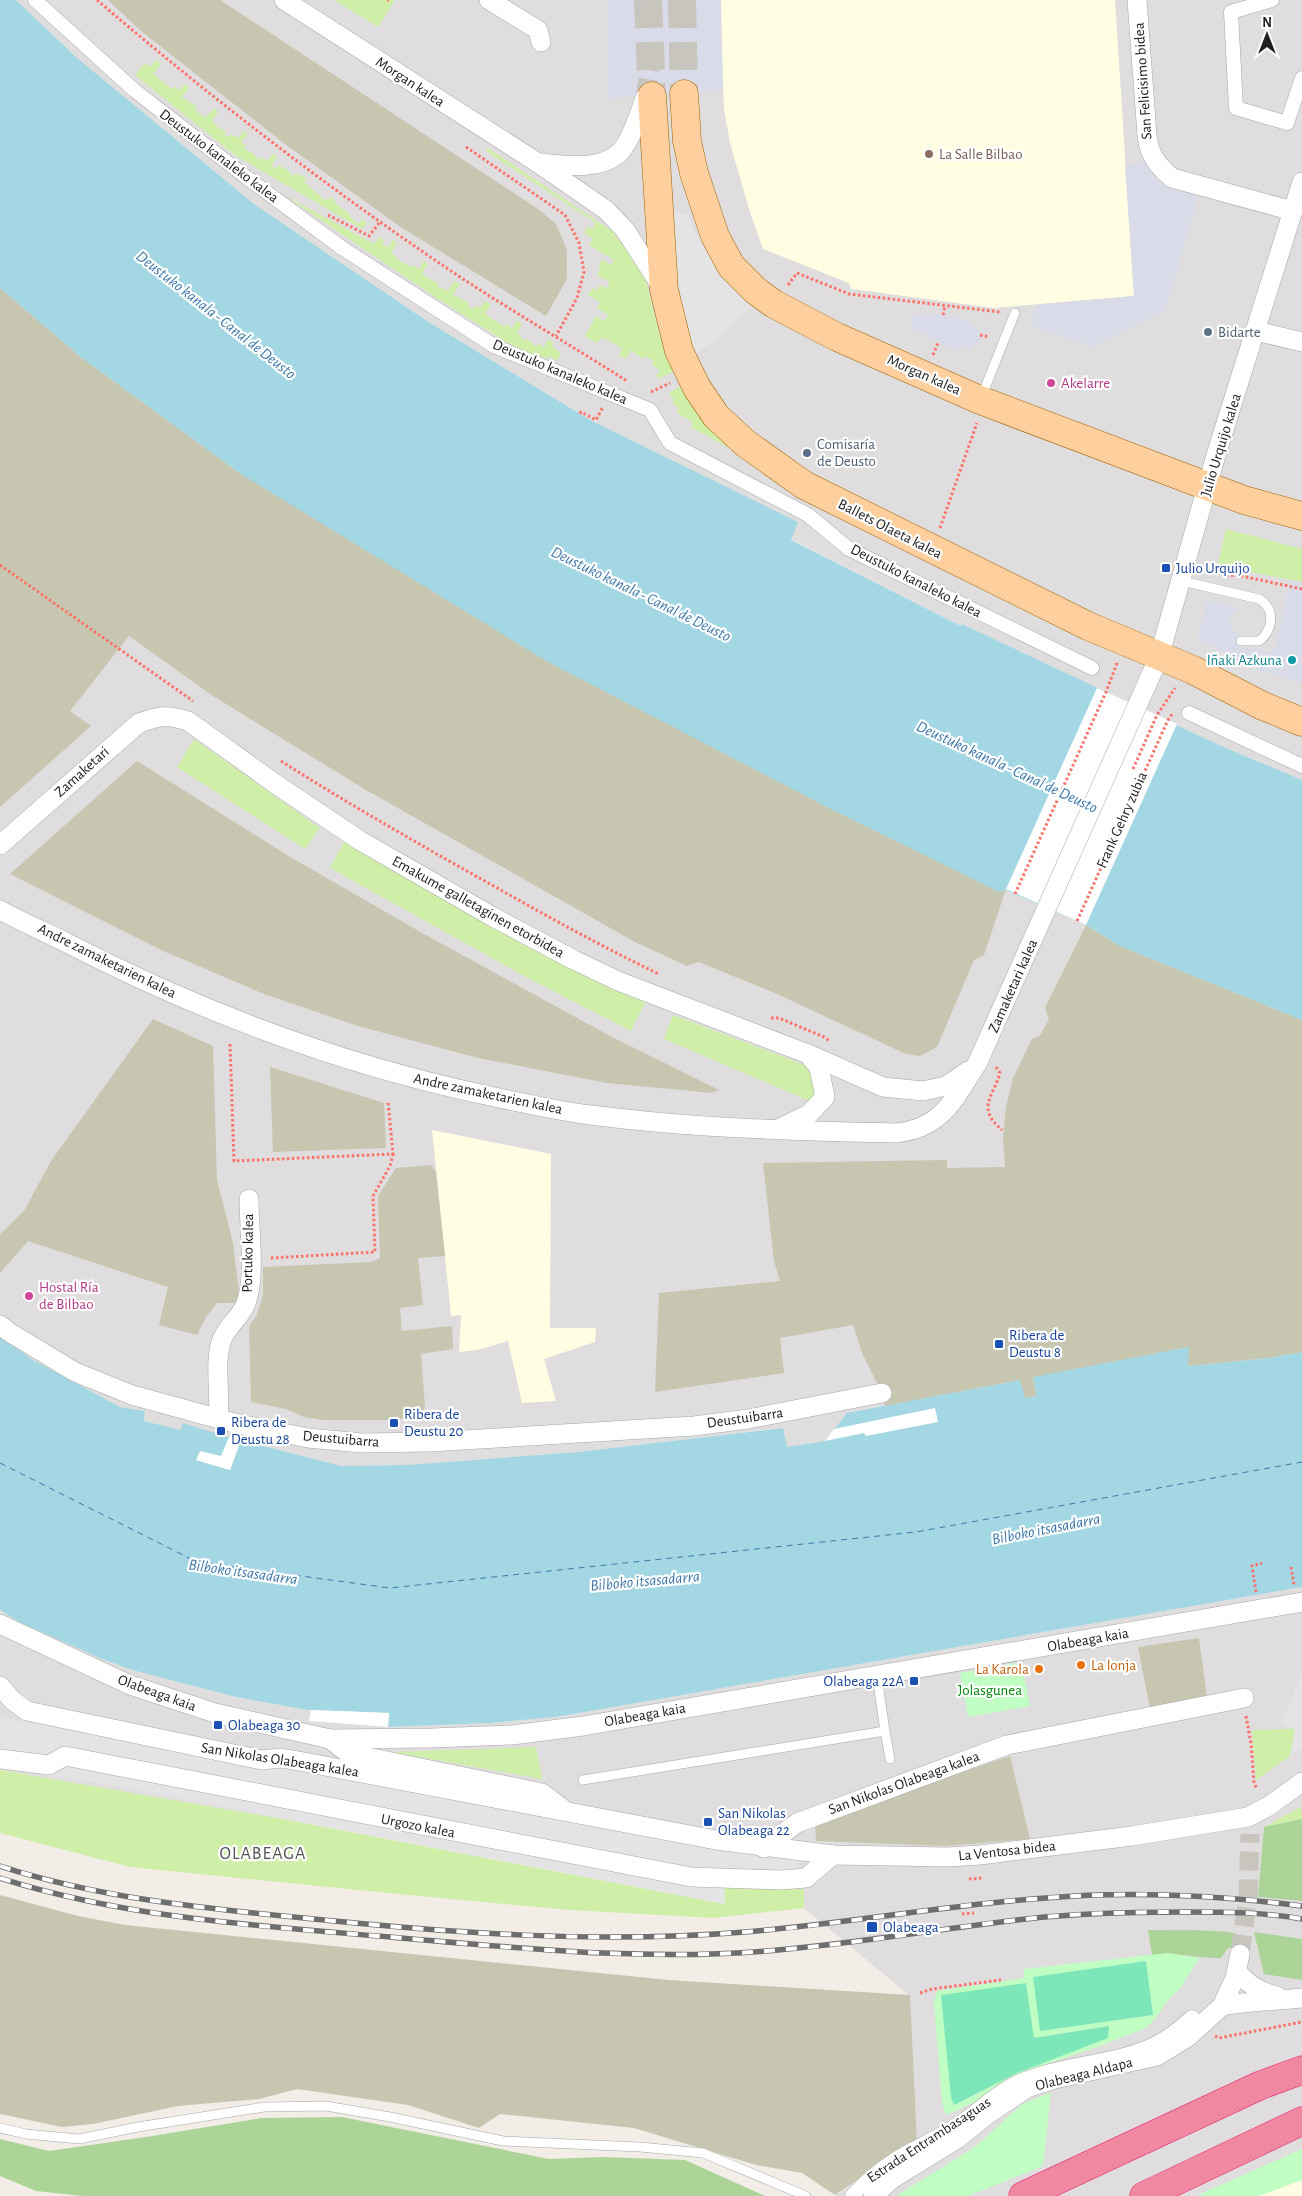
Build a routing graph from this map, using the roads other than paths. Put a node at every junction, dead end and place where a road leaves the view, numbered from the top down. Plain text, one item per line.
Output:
1 (35, 0) edge
2 (284, 0) edge
3 (490, 0) edge
4 (1137, 0) edge
5 (1272, 0) edge
6 (541, 42) dead end
7 (1302, 78) edge
8 (684, 94) tunnel mouth
9 (648, 97) joint
10 (538, 162) junction
11 (657, 181) joint
12 (1302, 182) edge
13 (1293, 211) junction
14 (664, 290) junction
15 (1015, 313) road end
16 (1256, 332) junction
17 (1302, 342) edge
18 (979, 410) junction
19 (1207, 486) junction
20 (1302, 516) edge
21 (1182, 580) junction
22 (1241, 642) dead end
23 (1159, 657) junction
24 (1092, 668) dead end
25 (1189, 714) dead end
26 (172, 716) joint
27 (1302, 722) edge
28 (1302, 766) edge
29 (0, 845) edge
30 (1047, 908) joint
31 (0, 910) edge
32 (808, 1054) junction
33 (978, 1062) junction
34 (775, 1130) junction
35 (249, 1199) dead end
36 (0, 1325) edge
37 (882, 1393) dead end
38 (218, 1418) junction
39 (1298, 1596) edge
40 (0, 1624) edge
41 (877, 1676) junction
42 (0, 1686) edge
43 (1244, 1698) road end
44 (885, 1730) junction
45 (330, 1739) junction
46 (0, 1759) edge
47 (890, 1759) dead end
48 (583, 1780) dead end
49 (1302, 1782) edge
50 (570, 1813) junction
51 (764, 1848) junction
52 (833, 1855) junction
53 (1296, 1998) edge
54 (1222, 2006) junction
55 (1201, 2025) junction
56 (1302, 2070) edge
57 (1302, 2121) edge
58 (0, 2128) edge
59 (806, 2196) edge
60 (852, 2196) edge
61 (873, 2196) edge
62 (1023, 2196) edge
63 (1144, 2196) edge

1 - 24 street, Deustuko kanaleko kalea
2 - 10 street, Morgan kalea
3 - 6 street
4 - 13 street, San Felicisimo bidea
5 - 7 street
8 - 18 main road, Morgan kalea
9 - 10 street, Morgan kalea
9 - 11 main road, Morgan kalea
10 - 14 street, Morgan kalea
11 - 14 main road, Ballets Olaeta kalea
12 - 13 street, Julio Urquijo kalea
13 - 16 street, Julio Urquijo kalea
14 - 23 main road, Ballets Olaeta kalea
15 - 18 lane
16 - 17 street
16 - 19 street, Julio Urquijo kalea
18 - 19 main road, Morgan kalea
19 - 20 main road, Morgan kalea
19 - 21 street, Julio Urquijo kalea
21 - 22 lane
21 - 23 street, Julio Urquijo kalea
23 - 27 main road, Ballets Olaeta kalea
23 - 30 street, Julio Urquijo kalea
25 - 28 street
26 - 29 street, Zamaketari
26 - 32 street, Emakume galletaginen etorbidea
30 - 33 street, Zamaketari kalea
31 - 34 street, Andre zamaketarien kalea
32 - 33 street, Emakume galletaginen etorbidea
32 - 34 street
33 - 34 street, Andre zamaketarien kalea
35 - 38 street, Portuko kalea
36 - 38 street, Deustuibarra
37 - 38 street, Deustuibarra
39 - 41 street, Olabeaga kaia
40 - 45 street, Olabeaga kaia
41 - 44 lane
41 - 45 street, Olabeaga kaia
42 - 50 street, San Nikolas Olabeaga kalea
43 - 51 street, San Nikolas Olabeaga kalea
44 - 47 lane
44 - 48 lane
45 - 50 street, San Nikolas Olabeaga kalea
46 - 52 street, Urgozo kalea
49 - 52 street, La Ventosa bidea
50 - 51 street, San Nikolas Olabeaga kalea
51 - 52 street, La Ventosa bidea
53 - 54 street
53 - 54 street
54 - 55 street, Olabeaga Aldapa
55 - 60 street, Estrada Entrambasaguas
55 - 61 street, Olabeaga Aldapa
56 - 62 highway
57 - 63 highway
58 - 59 lane

